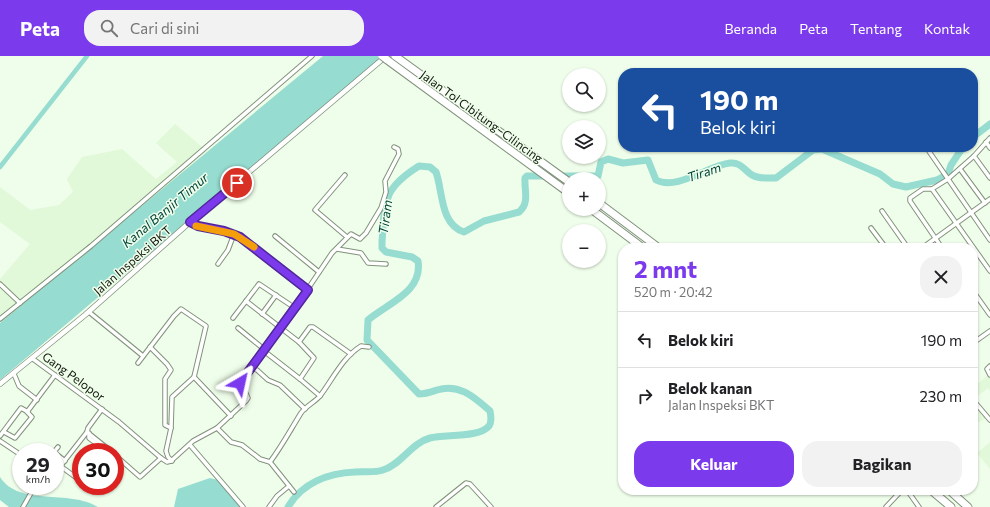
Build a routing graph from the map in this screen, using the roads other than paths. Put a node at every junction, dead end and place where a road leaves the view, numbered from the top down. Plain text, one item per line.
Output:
1 (312, 56) edge
2 (382, 56) edge
3 (387, 56) edge
4 (395, 56) edge
5 (990, 138) edge
6 (986, 142) junction
7 (394, 146) dead end
8 (990, 148) edge
9 (978, 151) edge
10 (930, 152) edge
11 (977, 152) edge
12 (974, 156) junction
13 (960, 169) junction
14 (345, 175) dead end
15 (562, 177) edge
16 (947, 177) junction
17 (990, 178) edge
18 (562, 188) edge
19 (932, 189) junction
20 (990, 199) edge
21 (985, 203) junction
22 (606, 208) edge
23 (882, 211) dead end
24 (971, 213) junction
25 (600, 216) edge
26 (190, 222) junction
27 (957, 223) junction
28 (871, 228) dead end
29 (234, 234) junction
30 (275, 236) dead end
31 (347, 238) junction
32 (935, 239) junction
33 (990, 240) edge
34 (636, 243) edge
35 (652, 243) edge
36 (882, 243) edge
37 (904, 243) edge
38 (929, 243) edge
39 (938, 243) edge
40 (971, 243) edge
41 (337, 249) junction
42 (978, 254) edge
43 (218, 264) dead end
44 (386, 264) dead end
45 (990, 271) edge
46 (320, 272) junction
47 (0, 284) edge
48 (308, 290) junction
49 (276, 295) junction
50 (978, 298) edge
51 (246, 301) junction
52 (20, 303) junction
53 (295, 308) junction
54 (89, 312) junction
55 (262, 314) junction
56 (990, 315) edge
57 (233, 318) dead end
58 (0, 319) edge
59 (238, 328) dead end
60 (281, 328) junction
61 (990, 331) edge
62 (978, 339) edge
63 (299, 342) junction
64 (150, 347) junction
65 (369, 347) dead end
66 (265, 351) junction
67 (351, 354) junction
68 (143, 356) junction
69 (33, 358) junction
70 (138, 363) dead end
71 (990, 366) edge
72 (251, 368) junction
73 (14, 374) junction
74 (55, 374) junction
75 (990, 375) edge
76 (194, 377) junction
77 (300, 379) junction
78 (0, 384) edge
79 (320, 396) junction
80 (37, 400) junction
81 (978, 406) edge
82 (305, 408) junction
83 (102, 409) junction
84 (28, 412) junction
85 (231, 416) junction
86 (990, 420) edge
87 (170, 428) junction
88 (217, 428) junction
89 (4, 432) junction
90 (88, 433) junction
91 (0, 436) edge
92 (0, 441) edge
93 (96, 443) edge
94 (101, 443) edge
95 (190, 445) junction
96 (12, 449) edge
97 (161, 458) junction
98 (65, 461) edge
99 (172, 461) junction
100 (270, 462) junction
101 (124, 463) edge
102 (289, 486) junction
103 (294, 492) dead end
104 (30, 495) edge
105 (897, 495) edge
106 (911, 495) edge
107 (937, 495) edge
108 (955, 495) edge
109 (23, 507) edge
110 (243, 507) edge
111 (269, 507) edge
112 (436, 507) edge
113 (491, 507) edge
114 (886, 507) edge
115 (919, 507) edge
116 (951, 507) edge
117 (968, 507) edge

1 - 52 street
2 - 18 highway, Jalan Tol Cibitung–Cilincing
3 - 26 street, Jalan Inspeksi BKT
4 - 15 highway, Jalan Tol Cibitung–Cilincing
5 - 6 street
6 - 8 street
6 - 9 street
7 - 31 street
10 - 16 street
11 - 12 street
12 - 13 street
12 - 17 street
13 - 16 street
13 - 21 street
14 - 31 street
16 - 19 street
16 - 24 street
19 - 27 street
19 - 32 street
20 - 21 street
21 - 24 street
22 - 35 highway
23 - 37 street
24 - 27 street
24 - 33 street
25 - 34 highway
26 - 29 street
26 - 54 street, Jalan Inspeksi BKT
27 - 32 street
27 - 40 street
28 - 36 street
29 - 43 street
29 - 48 street
30 - 46 street
31 - 41 street
32 - 38 street
32 - 39 street
41 - 44 street
41 - 46 street
42 - 45 street
46 - 48 street
47 - 52 street
48 - 53 street
49 - 51 street
49 - 53 street
49 - 55 street
50 - 56 street
51 - 55 street
51 - 57 street
52 - 58 street
53 - 60 street
54 - 68 street
54 - 69 street, Jalan Inspeksi BKT
55 - 60 street
59 - 66 street
60 - 63 street
60 - 66 street
61 - 62 street
63 - 67 street
63 - 77 street
64 - 68 street
64 - 76 street
64 - 87 street
65 - 67 street
66 - 72 street
66 - 77 street
67 - 79 street
68 - 70 street
69 - 73 street, Jalan Inspeksi BKT
69 - 74 street, Gang Pelopor
71 - 75 street
72 - 82 street
72 - 85 street
73 - 78 street, Jalan Inspeksi BKT
73 - 80 street
74 - 80 street
74 - 83 street, Gang Pelopor
76 - 85 street
76 - 87 street
77 - 79 street
79 - 82 street
80 - 84 street
81 - 86 street
82 - 100 street
83 - 90 street
83 - 97 street, Gang Pelopor
84 - 89 street
84 - 89 street
85 - 88 street
87 - 99 street
88 - 95 street
88 - 100 street
89 - 91 street
90 - 93 street
90 - 94 street
90 - 98 street
92 - 96 street
95 - 99 street
95 - 110 street
97 - 99 street
97 - 101 street
100 - 102 street
102 - 103 street
102 - 111 street
104 - 109 street
105 - 114 street
106 - 115 street
107 - 116 highway
108 - 117 highway
112 - 113 street

